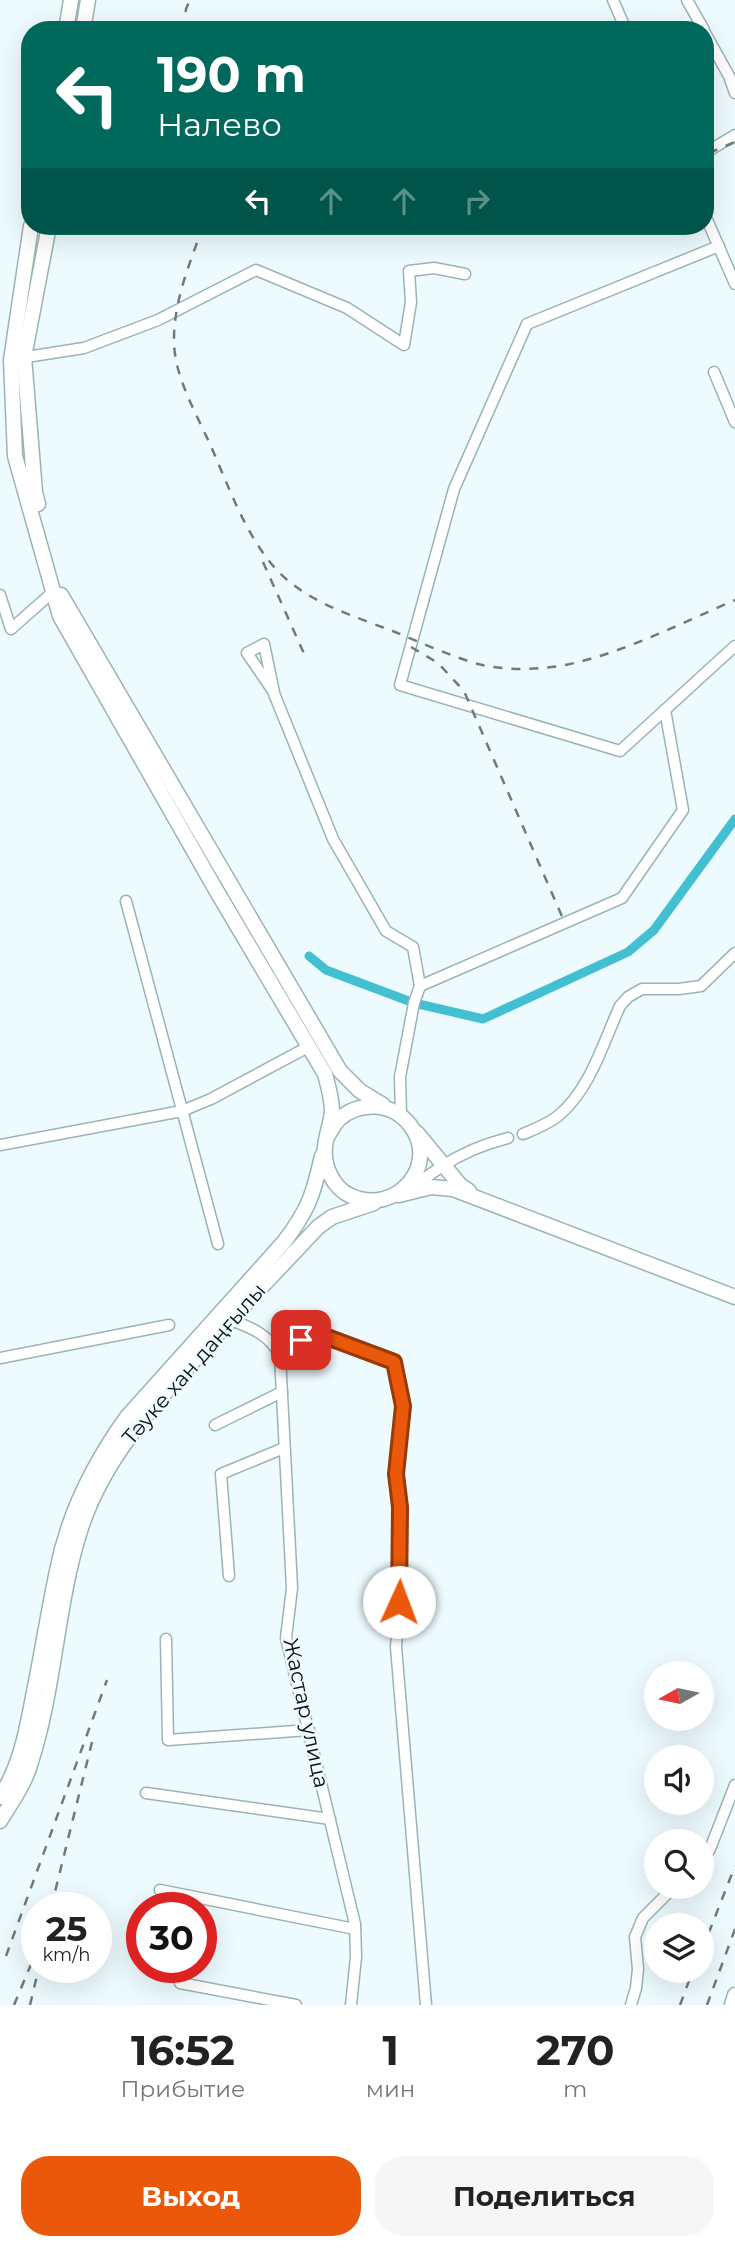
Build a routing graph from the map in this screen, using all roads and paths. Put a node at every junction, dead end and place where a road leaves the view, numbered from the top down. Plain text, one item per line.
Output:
1 (71, 0) edge
2 (88, 0) edge
3 (613, 0) edge
4 (687, 0) edge
5 (68, 21) edge
6 (84, 21) edge
7 (622, 21) edge
8 (699, 21) edge
9 (714, 47) edge
10 (732, 75) edge
11 (735, 93) edge
12 (735, 135) edge
13 (714, 148) edge
14 (30, 235) edge
15 (46, 235) edge
16 (714, 235) edge
17 (719, 246) junction
18 (732, 270) edge
19 (465, 274) dead end
20 (735, 284) edge
21 (18, 358) junction
22 (714, 372) dead end
23 (735, 422) edge
24 (54, 591) junction
25 (0, 595) edge
26 (735, 646) edge
27 (275, 697) dead end
28 (665, 710) junction
29 (126, 901) dead end
30 (735, 953) edge
31 (420, 986) junction
32 (309, 1047) junction
33 (182, 1111) junction
34 (401, 1117) junction
35 (523, 1134) dead end
36 (508, 1138) dead end
37 (326, 1142) junction
38 (0, 1145) edge
39 (444, 1165) junction
40 (393, 1196) junction
41 (479, 1197) junction
42 (218, 1244) dead end
43 (290, 1247) junction
44 (735, 1297) edge
45 (230, 1320) junction
46 (169, 1325) dead end
47 (274, 1343) junction
48 (0, 1358) edge
49 (282, 1392) junction
50 (215, 1425) dead end
51 (284, 1448) junction
52 (229, 1576) dead end
53 (166, 1639) dead end
54 (309, 1730) junction
55 (735, 1785) edge
56 (146, 1793) dead end
57 (0, 1797) edge
58 (330, 1819) junction
59 (0, 1821) edge
60 (714, 1839) edge
61 (160, 1890) dead end
62 (663, 1899) edge
63 (355, 1929) junction
64 (180, 1983) dead end
65 (735, 1995) edge
66 (296, 2005) edge
67 (351, 2005) edge
68 (426, 2005) edge
69 (631, 2005) edge
70 (732, 2005) edge

1 - 5 main road
2 - 6 main road
3 - 7 street
4 - 8 street
9 - 10 street
10 - 11 street
12 - 13 street
14 - 21 main road
15 - 21 main road
16 - 17 street
17 - 18 street
17 - 28 street
18 - 20 street
19 - 21 street
21 - 24 main road
21 - 34 main road
22 - 23 street
24 - 25 street
24 - 32 main road
26 - 28 street
27 - 31 street
28 - 31 street
29 - 33 street
30 - 35 street
31 - 34 street
32 - 33 street
32 - 37 main road
33 - 38 street
33 - 42 street
34 - 37 main road
34 - 39 main road
34 - 40 main road
36 - 39 street
37 - 40 main road
37 - 43 main road, Тәуке хан даңғылы
39 - 40 street
39 - 41 main road
40 - 41 main road, Тәуке хан даңғылы
40 - 43 main road, Тәуке хан даңғылы
41 - 44 main road
43 - 45 main road, Тәуке хан даңғылы
43 - 57 main road, Тәуке хан даңғылы
45 - 47 street
45 - 59 main road, Тәуке хан даңғылы
46 - 48 street
47 - 49 street, Жастар улица
47 - 68 street
49 - 50 street
49 - 51 street, Жастар улица
51 - 52 street
51 - 54 street, Жастар улица
53 - 54 street
54 - 58 street, Жастар улица
55 - 60 street
56 - 58 street
58 - 63 street, Жастар улица
61 - 63 street
62 - 69 street
63 - 67 street, Жастар улица
64 - 66 street
65 - 70 main road

